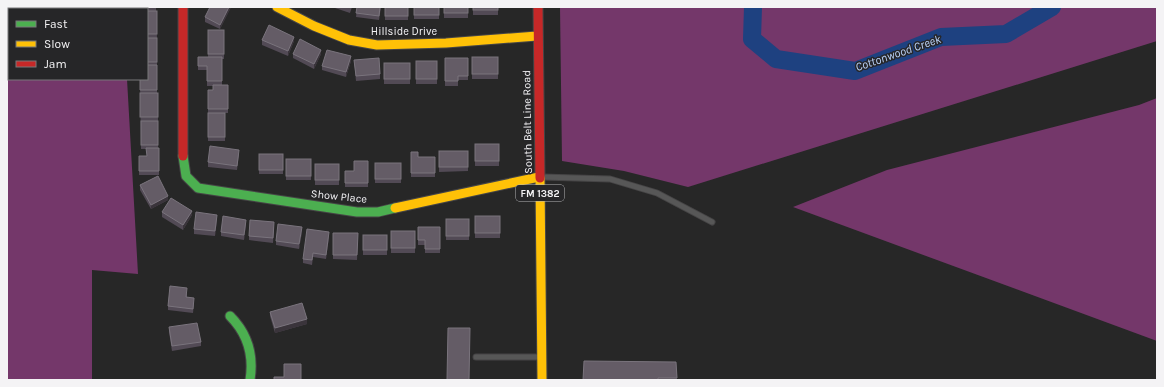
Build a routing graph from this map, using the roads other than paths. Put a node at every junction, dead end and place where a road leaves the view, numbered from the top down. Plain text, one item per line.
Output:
1 (183, 7) edge
2 (277, 7) edge
3 (538, 7) edge
4 (537, 36) junction
5 (539, 176) junction
6 (712, 222) dead end
7 (230, 316) dead end
8 (541, 356) junction
9 (476, 357) dead end
10 (250, 380) edge
11 (542, 380) edge

1 - 5 street, Show Place
2 - 4 street, Hillside Drive
3 - 4 street, South Belt Line Road / FM 1382
4 - 5 street, South Belt Line Road / FM 1382
5 - 6 lane
5 - 8 street, South Belt Line Road / FM 1382
7 - 10 street
8 - 9 lane
8 - 11 street, South Belt Line Road / FM 1382

